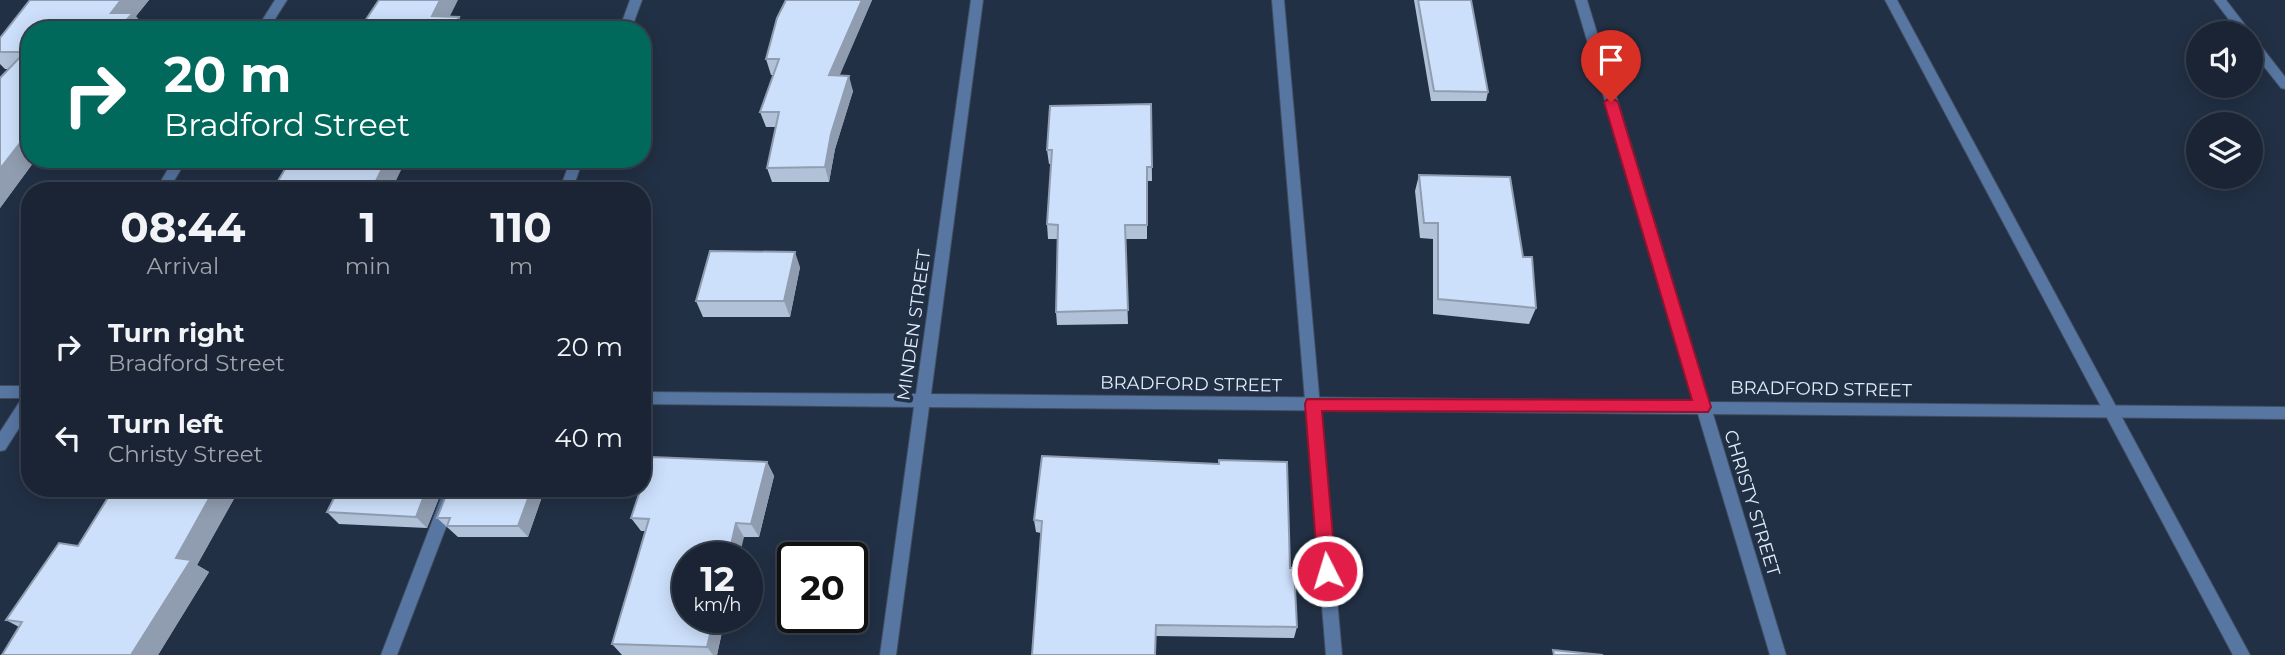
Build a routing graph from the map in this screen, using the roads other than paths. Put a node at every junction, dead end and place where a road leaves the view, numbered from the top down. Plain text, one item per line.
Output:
1 (281, 0) edge
2 (636, 0) edge
3 (977, 0) edge
4 (1278, 0) edge
5 (1581, 0) edge
6 (1891, 0) edge
7 (2220, 0) edge
8 (268, 21) edge
9 (628, 21) edge
10 (2236, 21) edge
11 (2263, 57) edge
12 (2285, 85) edge
13 (0, 392) edge
14 (21, 392) edge
15 (651, 398) edge
16 (923, 400) junction
17 (1313, 404) junction
18 (1702, 407) junction
19 (2113, 411) junction
20 (21, 412) edge
21 (2285, 413) edge
22 (0, 445) edge
23 (450, 497) edge
24 (389, 655) edge
25 (888, 655) edge
26 (1334, 655) edge
27 (1778, 655) edge
28 (2242, 655) edge

1 - 8 street
2 - 9 street
3 - 16 street, MINDEN STREET
4 - 17 street
5 - 18 street, CHRISTY STREET
6 - 19 street
7 - 10 street
11 - 12 street
13 - 14 street
15 - 16 street, BRADFORD STREET
16 - 17 street, BRADFORD STREET
16 - 25 street, MINDEN STREET
17 - 18 street, BRADFORD STREET
17 - 26 street
18 - 19 street, BRADFORD STREET
18 - 27 street, CHRISTY STREET
19 - 21 street, BRADFORD STREET
19 - 28 street
20 - 22 street
23 - 24 street

